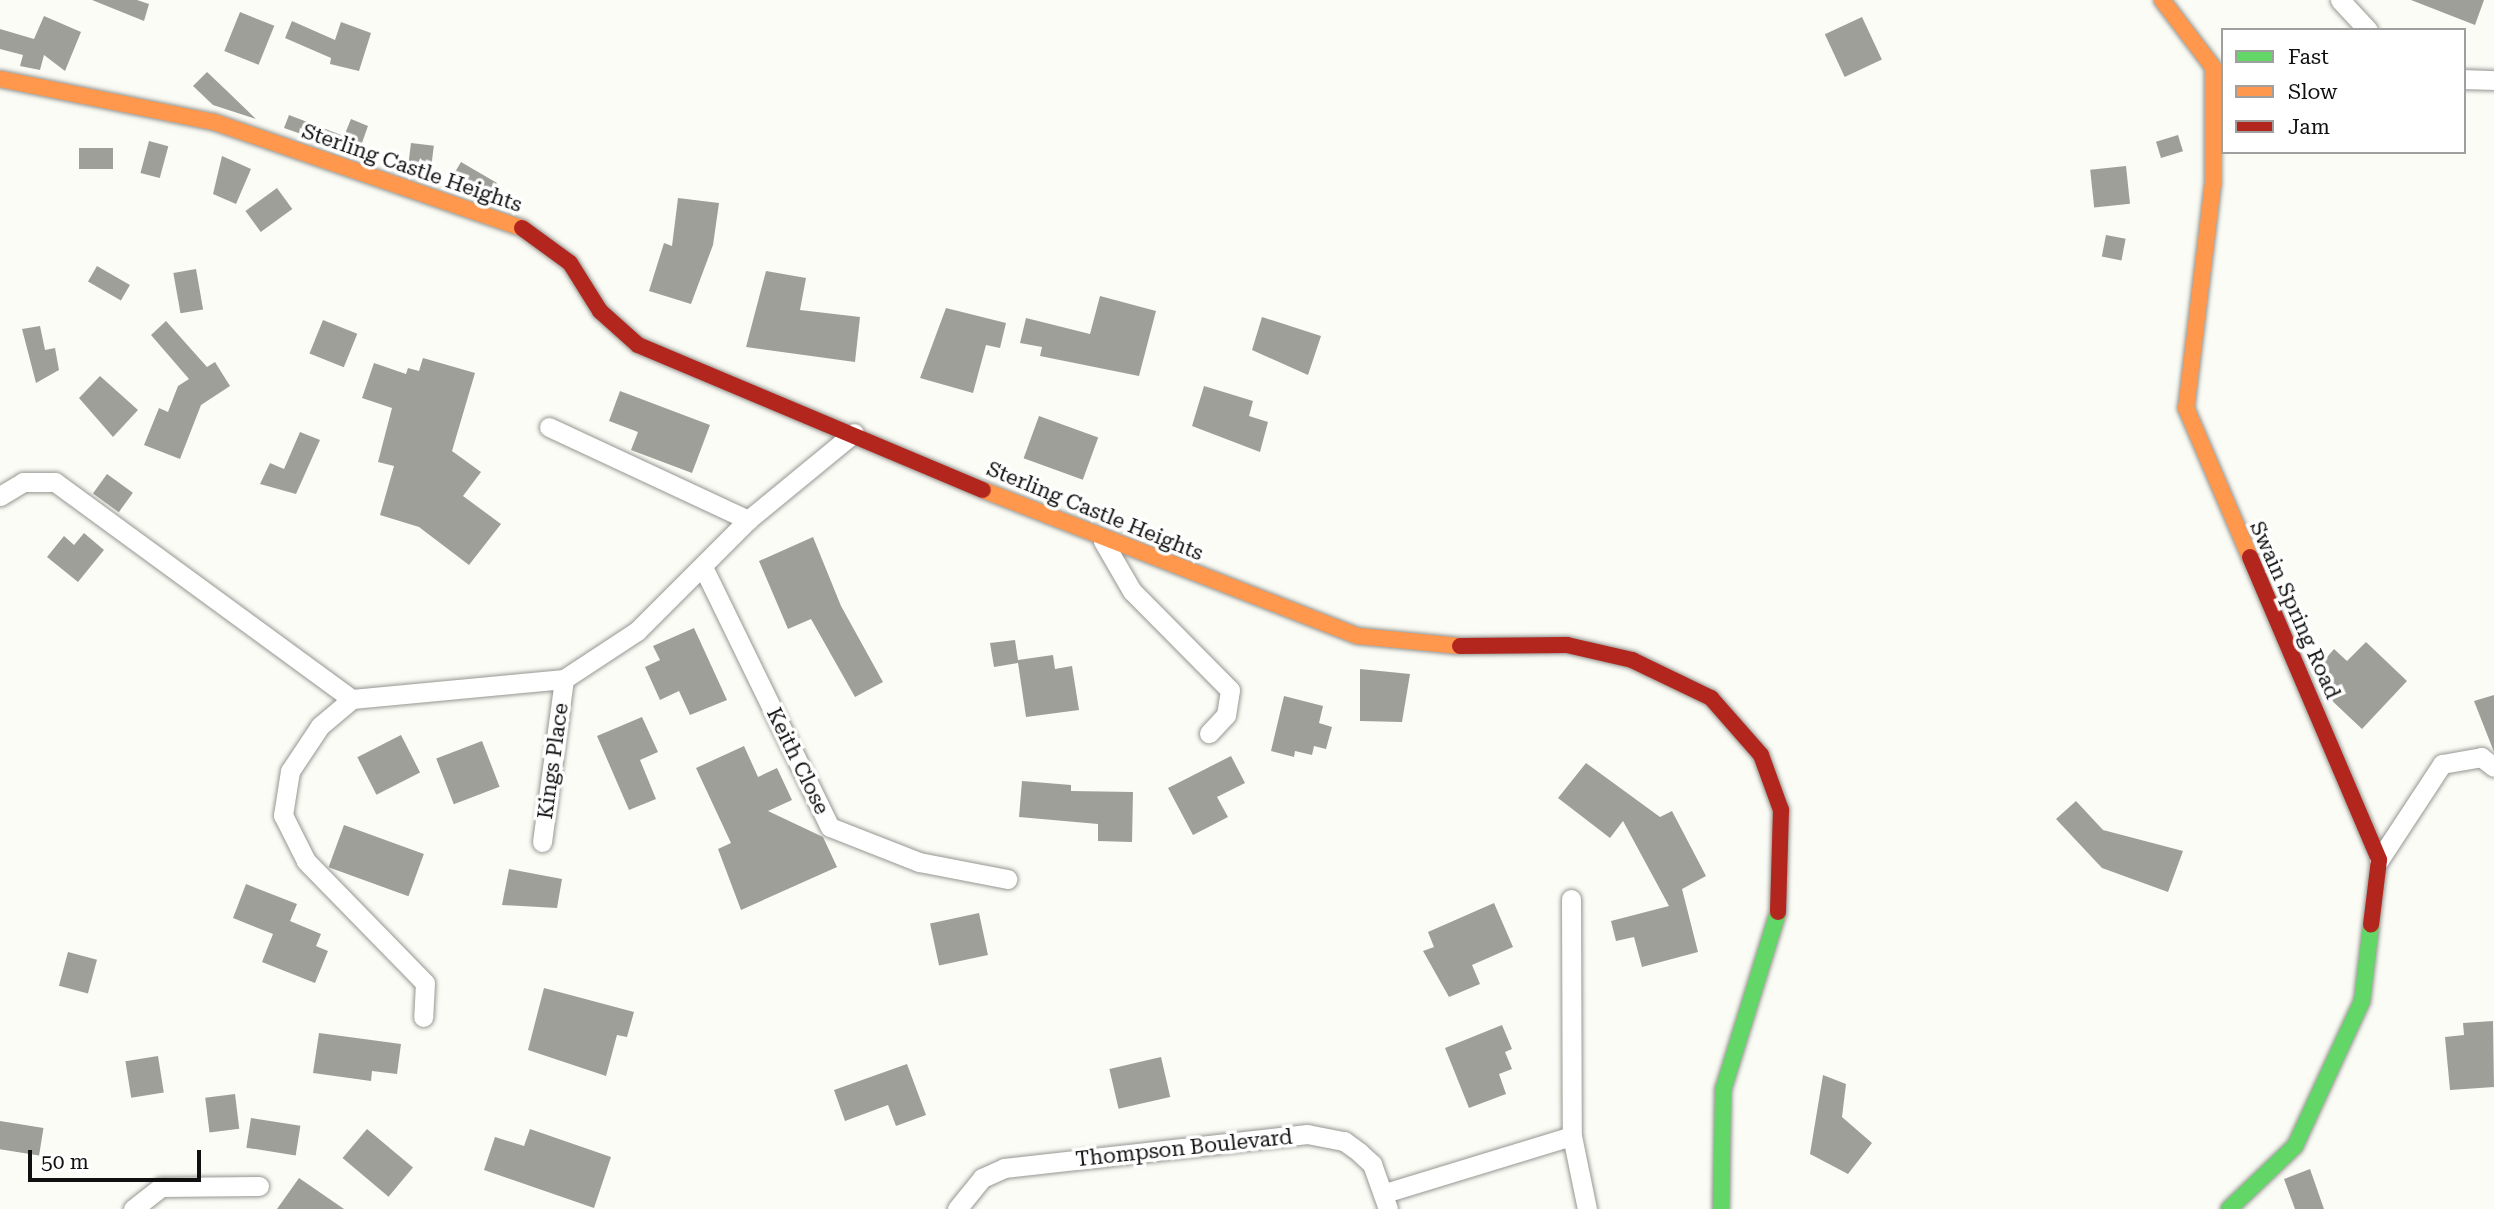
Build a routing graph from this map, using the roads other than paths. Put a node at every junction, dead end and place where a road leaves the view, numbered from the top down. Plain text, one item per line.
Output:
1 (2162, 0) edge
2 (2340, 0) edge
3 (2366, 28) edge
4 (0, 79) edge
5 (2466, 79) edge
6 (2494, 80) edge
7 (549, 427) dead end
8 (854, 433) junction
9 (0, 496) edge
10 (748, 520) junction
11 (1103, 541) junction
12 (703, 567) junction
13 (564, 679) junction
14 (352, 699) junction
15 (1209, 733) dead end
16 (2494, 767) edge
17 (542, 842) dead end
18 (2379, 860) junction
19 (1007, 879) dead end
20 (1571, 899) dead end
21 (423, 1017) dead end
22 (1572, 1136) junction
23 (259, 1186) dead end
24 (1386, 1201) edge
25 (133, 1209) edge
26 (957, 1209) edge
27 (1587, 1209) edge
28 (1721, 1209) edge
29 (2229, 1209) edge

1 - 18 street, Swain Spring Road
2 - 3 street
4 - 8 street, Sterling Castle Heights
5 - 6 street
7 - 10 street
8 - 10 street
8 - 11 street, Sterling Castle Heights
9 - 14 street
10 - 12 street
11 - 15 street
11 - 28 street, Sterling Castle Heights
12 - 13 street
12 - 19 street, Keith Close
13 - 14 street
13 - 17 street, Kings Place
14 - 21 street
16 - 18 street
18 - 29 street, Swain Spring Road
20 - 22 street
22 - 24 street
22 - 27 street
23 - 25 street
24 - 26 street, Thompson Boulevard

